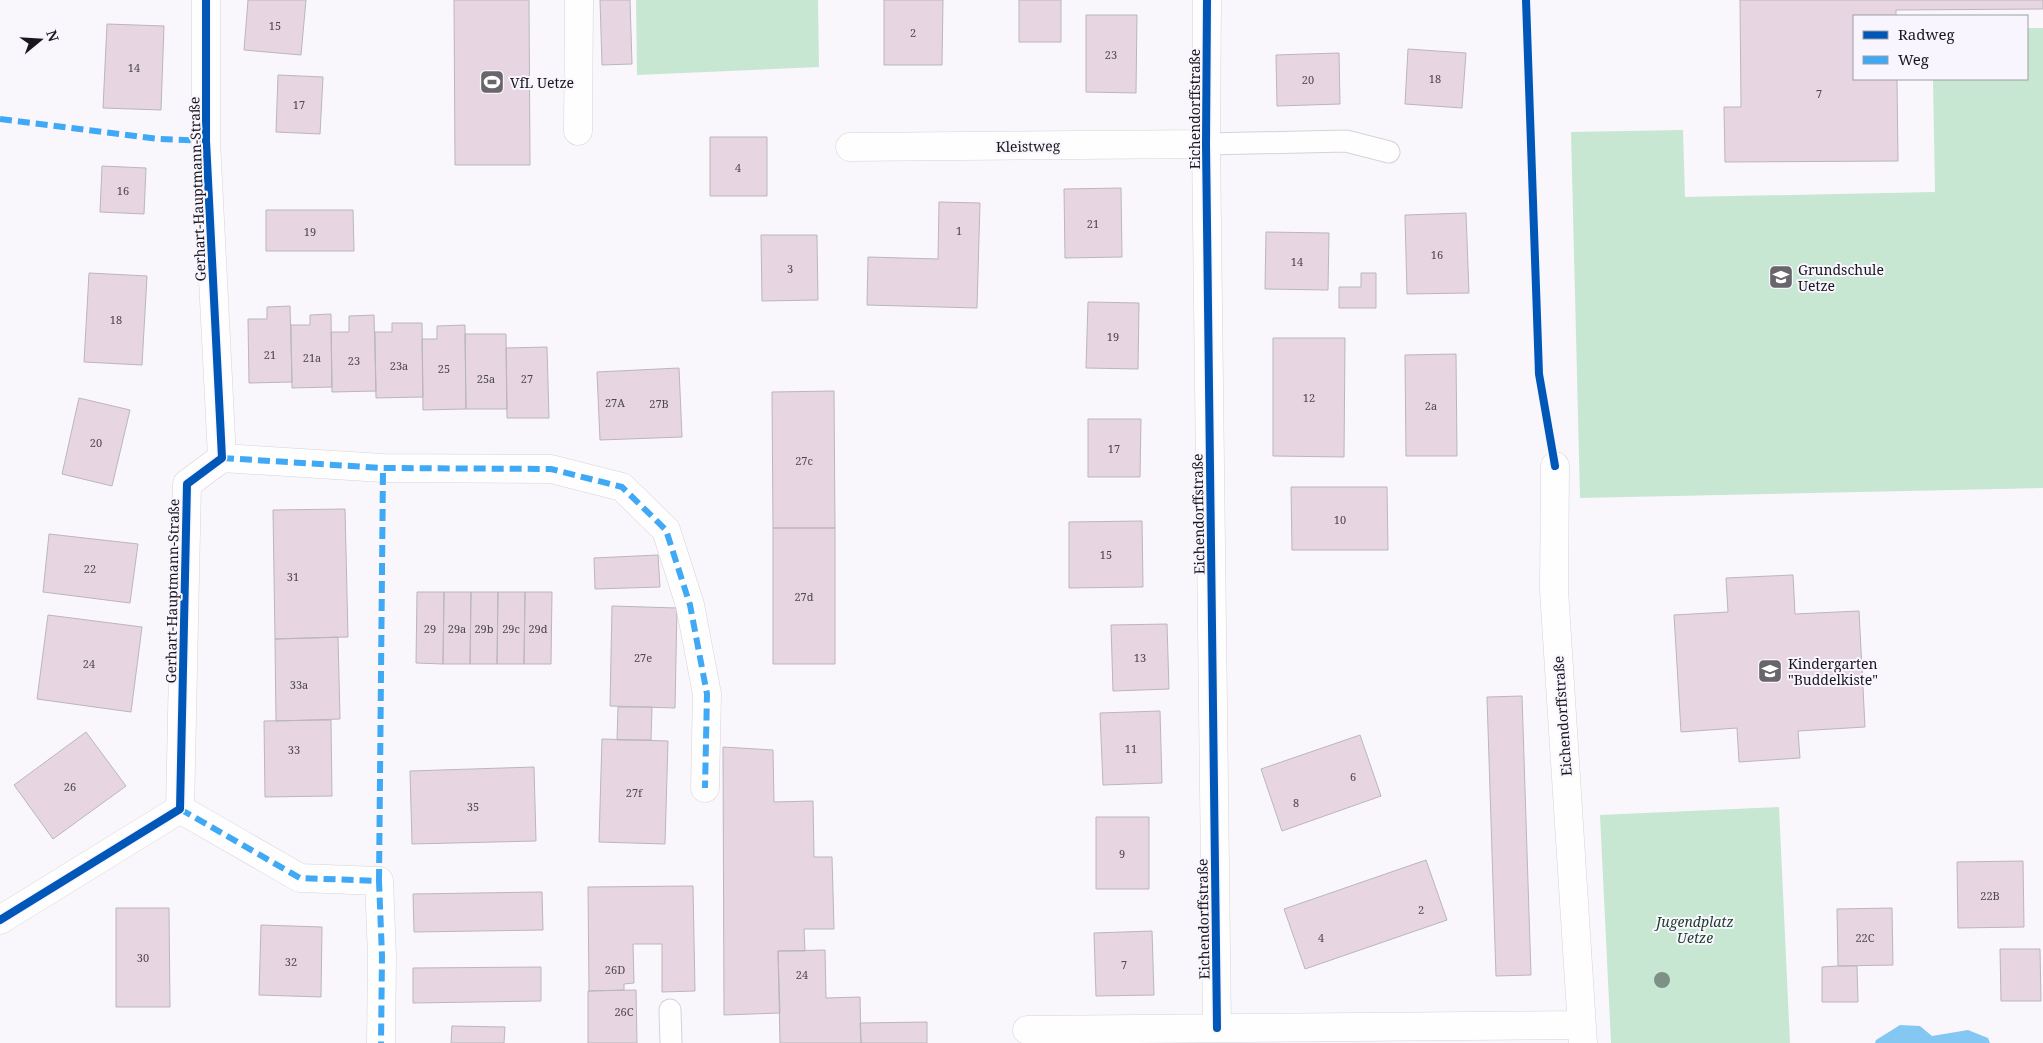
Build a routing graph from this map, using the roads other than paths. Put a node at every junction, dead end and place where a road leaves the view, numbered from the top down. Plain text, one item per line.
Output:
1 (206, 0) edge
2 (579, 0) edge
3 (1207, 0) edge
4 (578, 131) dead end
5 (1206, 144) junction
6 (850, 148) dead end
7 (1389, 152) dead end
8 (222, 458) junction
9 (1555, 466) dead end
10 (705, 788) dead end
11 (180, 809) junction
12 (0, 920) edge
13 (670, 1010) dead end
14 (1217, 1028) junction
15 (1027, 1030) dead end
16 (1582, 1034) edge
17 (381, 1043) edge
18 (671, 1043) edge

1 - 8 street, Gerhart-Hauptmann-Straße
2 - 4 street
3 - 5 street, Eichendorffstraße
5 - 6 street, Kleistweg
5 - 7 lane
5 - 14 street, Eichendorffstraße
8 - 10 street
8 - 11 street, Gerhart-Hauptmann-Straße
9 - 16 street, Eichendorffstraße
11 - 12 street
11 - 17 street
13 - 18 lane
14 - 15 street, Eichendorffstraße
14 - 16 street, Eichendorffstraße

